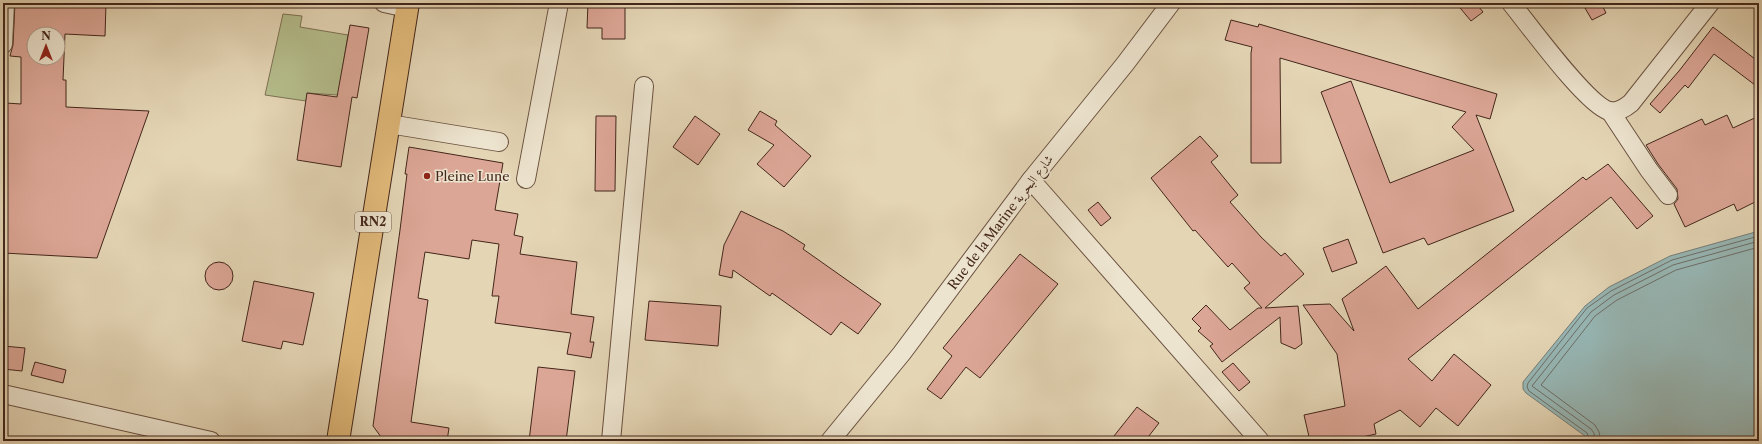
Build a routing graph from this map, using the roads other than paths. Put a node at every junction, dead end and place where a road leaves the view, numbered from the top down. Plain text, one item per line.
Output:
1 (5, 3) edge
2 (384, 3) edge
3 (559, 3) edge
4 (1171, 3) edge
5 (1511, 3) edge
6 (1710, 3) edge
7 (408, 5) edge
8 (3, 44) edge
9 (644, 86) dead end
10 (1610, 112) junction
11 (389, 124) junction
12 (499, 142) dead end
13 (526, 178) dead end
14 (1031, 180) junction
15 (1668, 195) dead end
16 (3, 394) edge
17 (211, 441) edge
18 (338, 441) edge
19 (611, 441) edge
20 (830, 441) edge
21 (1260, 441) edge

1 - 8 street
2 - 7 street
3 - 13 street
4 - 14 street, Rue de la Marine شارع البحرية
5 - 10 street
6 - 10 street
7 - 11 highway, RN2
9 - 19 street
10 - 15 street
11 - 12 street
11 - 18 highway, RN2
14 - 20 street, Rue de la Marine شارع البحرية
14 - 21 street
16 - 17 street

